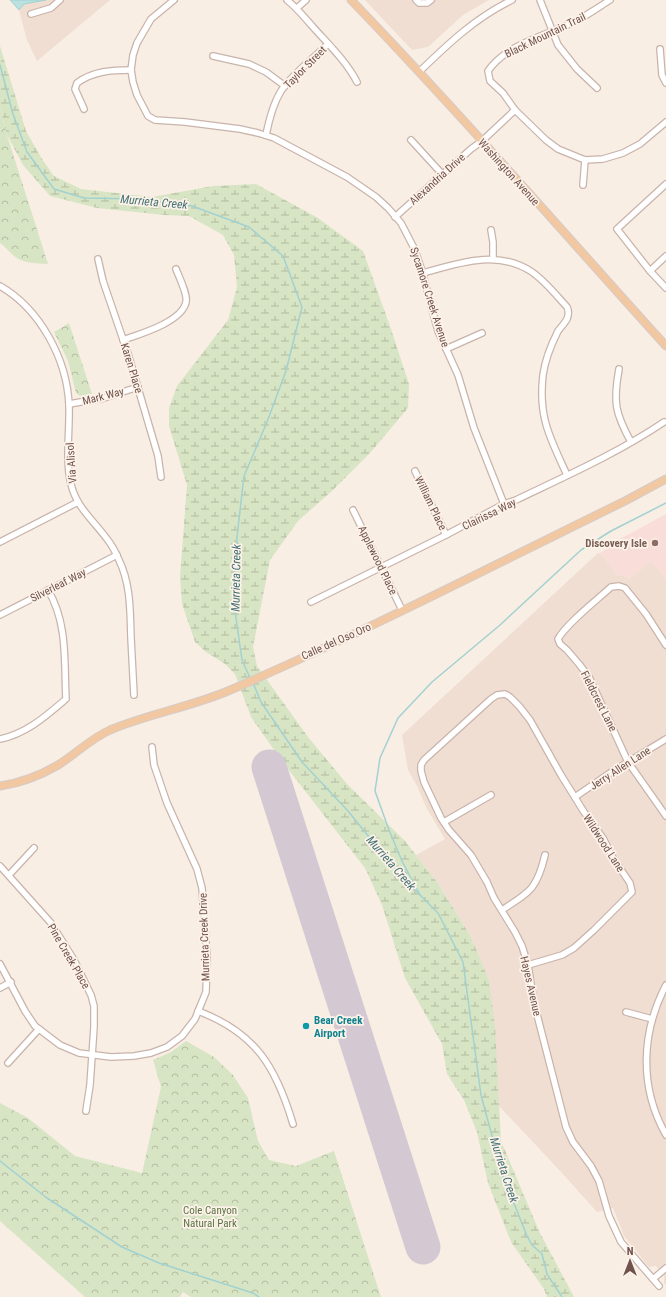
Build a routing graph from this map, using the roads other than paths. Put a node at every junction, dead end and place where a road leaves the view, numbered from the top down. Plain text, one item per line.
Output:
1 (60, 0) edge
2 (174, 0) edge
3 (287, 0) edge
4 (306, 0) edge
5 (350, 0) edge
6 (416, 0) edge
7 (431, 0) edge
8 (512, 0) edge
9 (540, 0) edge
10 (610, 0) edge
11 (297, 8) junction
12 (31, 14) dead end
13 (552, 30) junction
14 (328, 44) junction
15 (660, 49) dead end
16 (213, 56) dead end
17 (131, 70) junction
18 (419, 72) junction
19 (357, 82) dead end
20 (666, 83) edge
21 (285, 86) junction
22 (597, 88) dead end
23 (84, 109) dead end
24 (515, 110) junction
25 (666, 122) edge
26 (266, 135) junction
27 (411, 140) dead end
28 (482, 141) junction
29 (585, 160) junction
30 (443, 175) junction
31 (666, 184) edge
32 (584, 185) dead end
33 (395, 217) junction
34 (491, 230) dead end
35 (666, 256) edge
36 (493, 259) junction
37 (98, 260) dead end
38 (176, 269) dead end
39 (650, 271) junction
40 (423, 273) junction
41 (665, 285) edge
42 (0, 286) edge
43 (482, 333) dead end
44 (123, 340) junction
45 (665, 342) edge
46 (446, 349) junction
47 (619, 369) dead end
48 (138, 387) junction
49 (69, 404) junction
50 (664, 422) dead end
51 (631, 442) junction
52 (415, 471) dead end
53 (567, 475) junction
54 (161, 477) dead end
55 (666, 479) edge
56 (78, 502) junction
57 (504, 504) junction
58 (353, 510) dead end
59 (446, 535) junction
60 (0, 542) edge
61 (117, 555) junction
62 (381, 567) junction
63 (48, 590) junction
64 (311, 602) dead end
65 (402, 610) junction
66 (0, 615) edge
67 (666, 645) edge
68 (134, 695) dead end
69 (497, 695) joint
70 (0, 739) edge
71 (666, 739) edge
72 (152, 747) dead end
73 (628, 762) junction
74 (0, 786) edge
75 (491, 795) dead end
76 (575, 797) junction
77 (666, 816) edge
78 (444, 822) junction
79 (34, 848) dead end
80 (545, 855) dead end
81 (0, 866) edge
82 (9, 875) junction
83 (502, 910) junction
84 (0, 964) edge
85 (528, 965) junction
86 (11, 982) junction
87 (666, 985) edge
88 (0, 988) edge
89 (198, 1011) junction
90 (626, 1012) dead end
91 (652, 1019) junction
92 (38, 1029) junction
93 (92, 1054) junction
94 (8, 1063) dead end
95 (86, 1112) dead end
96 (294, 1124) dead end
97 (666, 1135) edge
98 (666, 1268) edge
99 (653, 1279) junction
100 (659, 1286) dead end

1 - 12 street
2 - 17 street
3 - 11 street
4 - 11 street
5 - 18 main road, Washington Avenue
6 - 7 street
8 - 18 street
9 - 13 street
10 - 13 street, Black Mountain Trail
11 - 14 street
13 - 22 street
13 - 24 street, Black Mountain Trail
14 - 19 street
14 - 21 street, Taylor Street
15 - 20 street
16 - 21 street
17 - 23 street
17 - 26 street, Sycamore Creek Avenue
18 - 28 main road, Washington Avenue
21 - 26 street, Taylor Street
24 - 28 street, Alexandria Drive
24 - 29 street, Black Mountain Trail
25 - 29 street
26 - 33 street, Sycamore Creek Avenue
27 - 30 street
28 - 30 street, Alexandria Drive
28 - 45 main road, Washington Avenue
29 - 32 street
30 - 33 street, Alexandria Drive
31 - 39 street
33 - 40 street, Sycamore Creek Avenue
34 - 36 street
35 - 39 street
36 - 40 street
36 - 53 street
37 - 44 street, Karen Place
38 - 44 street
39 - 41 street
40 - 46 street, Sycamore Creek Avenue
42 - 49 street, Via Alisol
43 - 46 street
44 - 48 street, Karen Place
46 - 57 street, Sycamore Creek Avenue
47 - 51 street
48 - 49 street, Mark Way
48 - 54 street, Karen Place
49 - 56 street, Via Alisol
50 - 51 street, Clairissa Way
51 - 53 street, Clairissa Way
52 - 59 street, William Place
53 - 57 street, Clairissa Way
55 - 65 main road, Calle del Oso Oro
56 - 60 street
56 - 61 street, Via Alisol
57 - 59 street, Clairissa Way
58 - 62 street, Applewood Place
59 - 62 street, Clairissa Way
61 - 63 street, Silverleaf Way
61 - 68 street, Via Alisol
62 - 64 street, Clairissa Way
62 - 65 street, Applewood Place
63 - 66 street, Silverleaf Way
63 - 70 street
65 - 74 main road, Calle del Oso Oro
67 - 73 street, Fieldcrest Lane
69 - 76 street, Wildwood Lane
69 - 78 street, Hayes Avenue
71 - 73 street, Jerry Allen Lane
72 - 89 street, Murrieta Creek Drive
73 - 76 street, Jerry Allen Lane
73 - 77 street, Fieldcrest Lane
75 - 78 street
76 - 85 street, Wildwood Lane
78 - 83 street, Hayes Avenue
79 - 82 street
80 - 83 street
81 - 82 street, Pine Creek Place
82 - 93 street, Pine Creek Place
83 - 85 street, Hayes Avenue
84 - 86 street, Murrieta Creek Drive
85 - 99 street, Hayes Avenue
86 - 88 street
86 - 92 street, Murrieta Creek Drive
87 - 91 street
89 - 93 street, Murrieta Creek Drive
89 - 96 street
90 - 91 street
91 - 97 street
92 - 93 street, Murrieta Creek Drive
92 - 94 street
93 - 95 street, Pine Creek Place
98 - 99 street
99 - 100 street, Hayes Avenue

